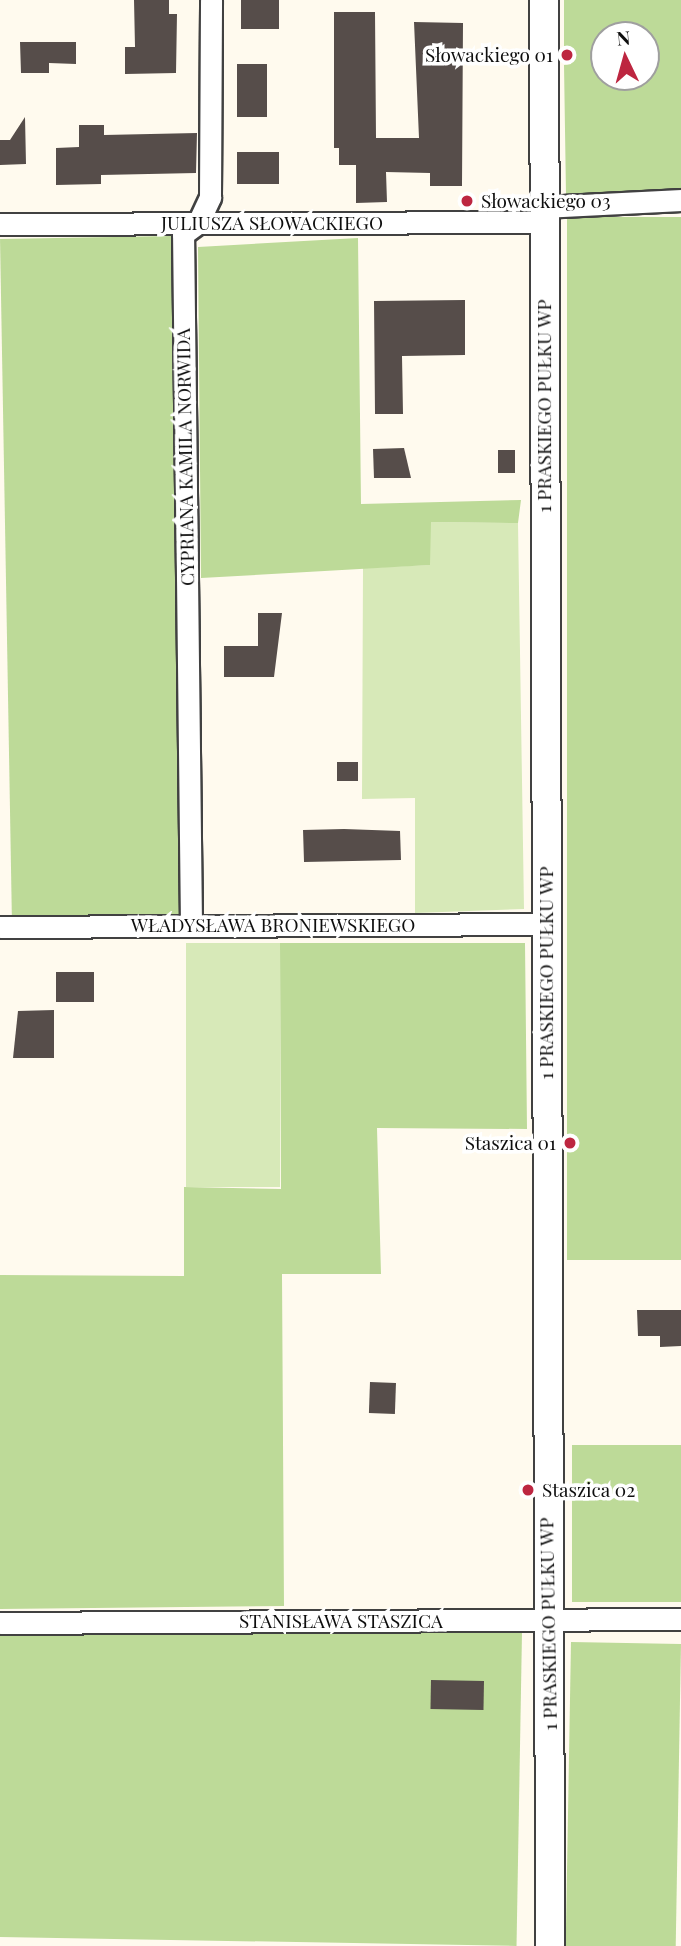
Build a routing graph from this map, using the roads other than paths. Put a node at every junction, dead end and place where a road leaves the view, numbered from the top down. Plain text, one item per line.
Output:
1 (211, 0) edge
2 (544, 0) edge
3 (681, 200) edge
4 (543, 215) junction
5 (198, 223) junction
6 (0, 225) edge
7 (191, 924) junction
8 (546, 924) junction
9 (0, 927) edge
10 (681, 1619) edge
11 (548, 1620) junction
12 (0, 1623) edge
13 (550, 1946) edge

1 - 5 street, CYPRIANA KAMILA NORWIDA
2 - 4 street, 1 PRASKIEGO PUŁKU WP
3 - 4 street, JULIUSZA SŁOWACKIEGO
4 - 5 street, JULIUSZA SŁOWACKIEGO
4 - 8 street, 1 PRASKIEGO PUŁKU WP
5 - 6 street, JULIUSZA SŁOWACKIEGO
5 - 7 street, CYPRIANA KAMILA NORWIDA
7 - 8 street, WŁADYSŁAWA BRONIEWSKIEGO
7 - 9 street, WŁADYSŁAWA BRONIEWSKIEGO
8 - 11 street, 1 PRASKIEGO PUŁKU WP
10 - 11 street, STANISŁAWA STASZICA
11 - 12 street, STANISŁAWA STASZICA
11 - 13 street, 1 PRASKIEGO PUŁKU WP

